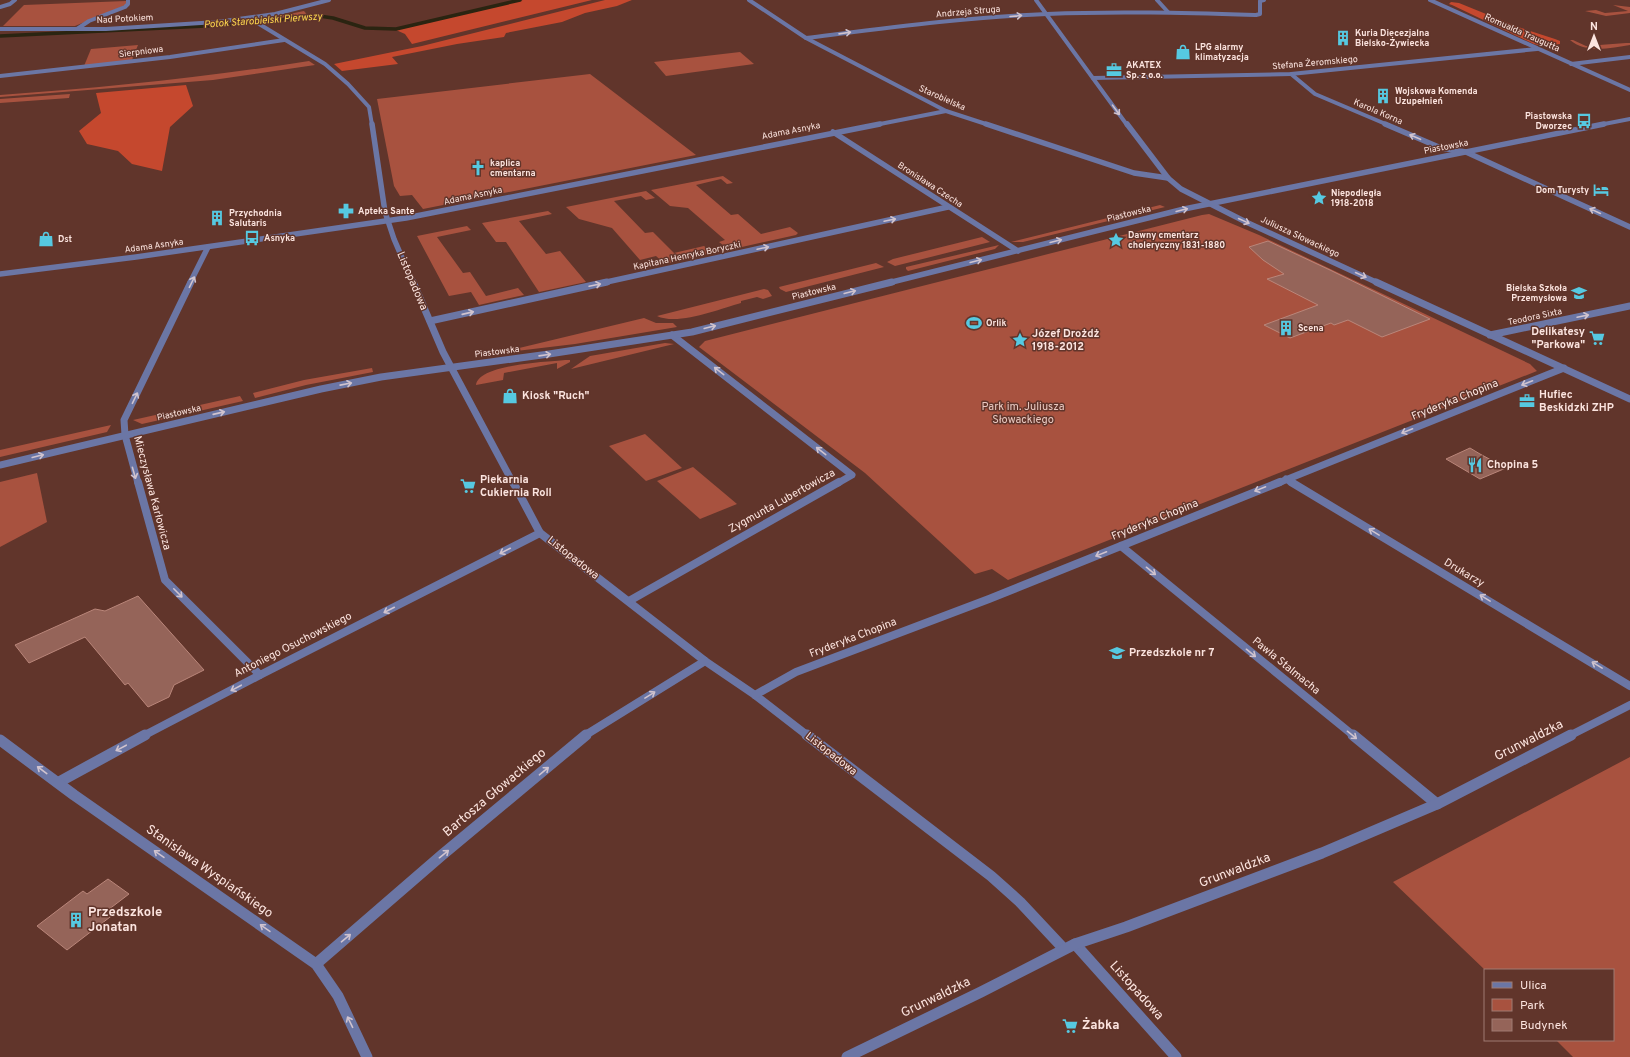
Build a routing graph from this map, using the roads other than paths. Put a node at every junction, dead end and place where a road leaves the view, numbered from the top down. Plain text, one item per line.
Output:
1 (14, 0) edge
2 (128, 0) edge
3 (329, 0) edge
4 (749, 0) edge
5 (1036, 0) edge
6 (1157, 0) edge
7 (1264, 0) edge
8 (1444, 0) edge
9 (1431, 1) edge
10 (0, 7) edge
11 (1168, 12) junction
12 (1046, 14) junction
13 (254, 21) junction
14 (0, 29) edge
15 (77, 29) junction
16 (806, 38) junction
17 (284, 40) junction
18 (1536, 49) junction
19 (1630, 57) edge
20 (1570, 64) junction
21 (1291, 74) junction
22 (0, 76) edge
23 (1093, 78) junction
24 (1630, 90) edge
25 (946, 111) junction
26 (1630, 120) edge
27 (833, 132) junction
28 (1466, 152) junction
29 (1168, 178) junction
30 (1208, 204) junction
31 (948, 208) junction
32 (388, 221) junction
33 (1630, 227) edge
34 (208, 247) junction
35 (1018, 250) junction
36 (0, 274) edge
37 (1630, 306) edge
38 (430, 321) junction
39 (672, 335) junction
40 (1490, 335) junction
41 (451, 367) junction
42 (1564, 368) junction
43 (1630, 399) edge
44 (125, 435) junction
45 (0, 465) edge
46 (1286, 479) junction
47 (540, 533) junction
48 (1121, 546) junction
49 (628, 601) junction
50 (705, 661) junction
51 (260, 675) junction
52 (1630, 686) edge
53 (756, 695) junction
54 (1630, 705) edge
55 (0, 740) edge
56 (59, 782) junction
57 (1437, 804) junction
58 (1075, 944) junction
59 (1064, 950) junction
60 (316, 964) junction
61 (367, 1057) edge
62 (847, 1057) edge
63 (1176, 1057) edge

1 - 10 street
2 - 15 street
3 - 13 street, Nad Potokiem
4 - 16 street, Starobielska
5 - 12 street, Juliusza Słowackiego
6 - 11 street
7 - 11 street, Andrzeja Struga
8 - 9 street
9 - 18 street, Romualda Traugutta
11 - 12 street, Andrzeja Struga
16 -> 12 street, Andrzeja Struga
12 - 23 street, Juliusza Słowackiego
13 - 15 street, Nad Potokiem
13 - 17 street, Listopadowa
14 - 15 street, Nad Potokiem
16 - 25 street, Starobielska
17 - 22 street, Sierpniowa
17 - 32 street, Listopadowa
18 - 20 street, Romualda Traugutta
18 - 21 street, Stefana Żeromskiego
19 - 20 street
20 - 24 street, Romualda Traugutta
21 - 23 street, Stefana Żeromskiego
28 -> 21 street, Karola Korna
23 -> 29 street, Juliusza Słowackiego
25 - 27 street, Adama Asnyka
25 - 29 street, Starobielska
26 - 28 street, Piastowska
27 - 31 street, Bronisława Czecha
27 - 32 street, Adama Asnyka
28 - 30 street, Piastowska
33 -> 28 street
29 - 30 street, Juliusza Słowackiego
35 -> 30 street, Piastowska
30 -> 40 street, Juliusza Słowackiego
31 - 35 street, Bronisława Czecha
38 -> 31 street, Kapitana Henryka Boryczki
32 - 34 street, Adama Asnyka
32 - 38 street, Listopadowa
34 - 36 street, Adama Asnyka
44 -> 34 street, Mieczysława Karłowicza
39 -> 35 street, Piastowska
40 -> 37 street, Teodora Sixta
38 - 41 street, Listopadowa
41 -> 39 street, Piastowska
49 -> 39 street, Zygmunta Lubertowicza
40 - 42 street, Juliusza Słowackiego
44 -> 41 street, Piastowska
41 - 47 street, Listopadowa
42 - 43 street, Juliusza Słowackiego
42 -> 46 street, Fryderyka Chopina
45 -> 44 street, Piastowska
44 -> 51 street, Mieczysława Karłowicza
46 -> 48 street, Fryderyka Chopina
52 -> 46 street, Drukarzy
47 - 49 street, Listopadowa
47 -> 51 street, Antoniego Osuchowskiego
48 -> 53 street, Fryderyka Chopina
48 -> 57 street, Pawła Stalmacha
49 - 50 street, Listopadowa
50 - 53 street, Listopadowa
60 -> 50 street, Bartosza Głowackiego
51 -> 56 street, Antoniego Osuchowskiego
53 - 59 street, Listopadowa
54 - 57 street, Grunwaldzka
56 -> 55 street, Stanisława Wyspiańskiego
60 -> 56 street, Stanisława Wyspiańskiego
57 - 58 street, Grunwaldzka
58 - 59 street, Grunwaldzka
58 - 63 street, Listopadowa
59 - 62 street, Grunwaldzka
61 -> 60 street, Stanisława Wyspiańskiego

